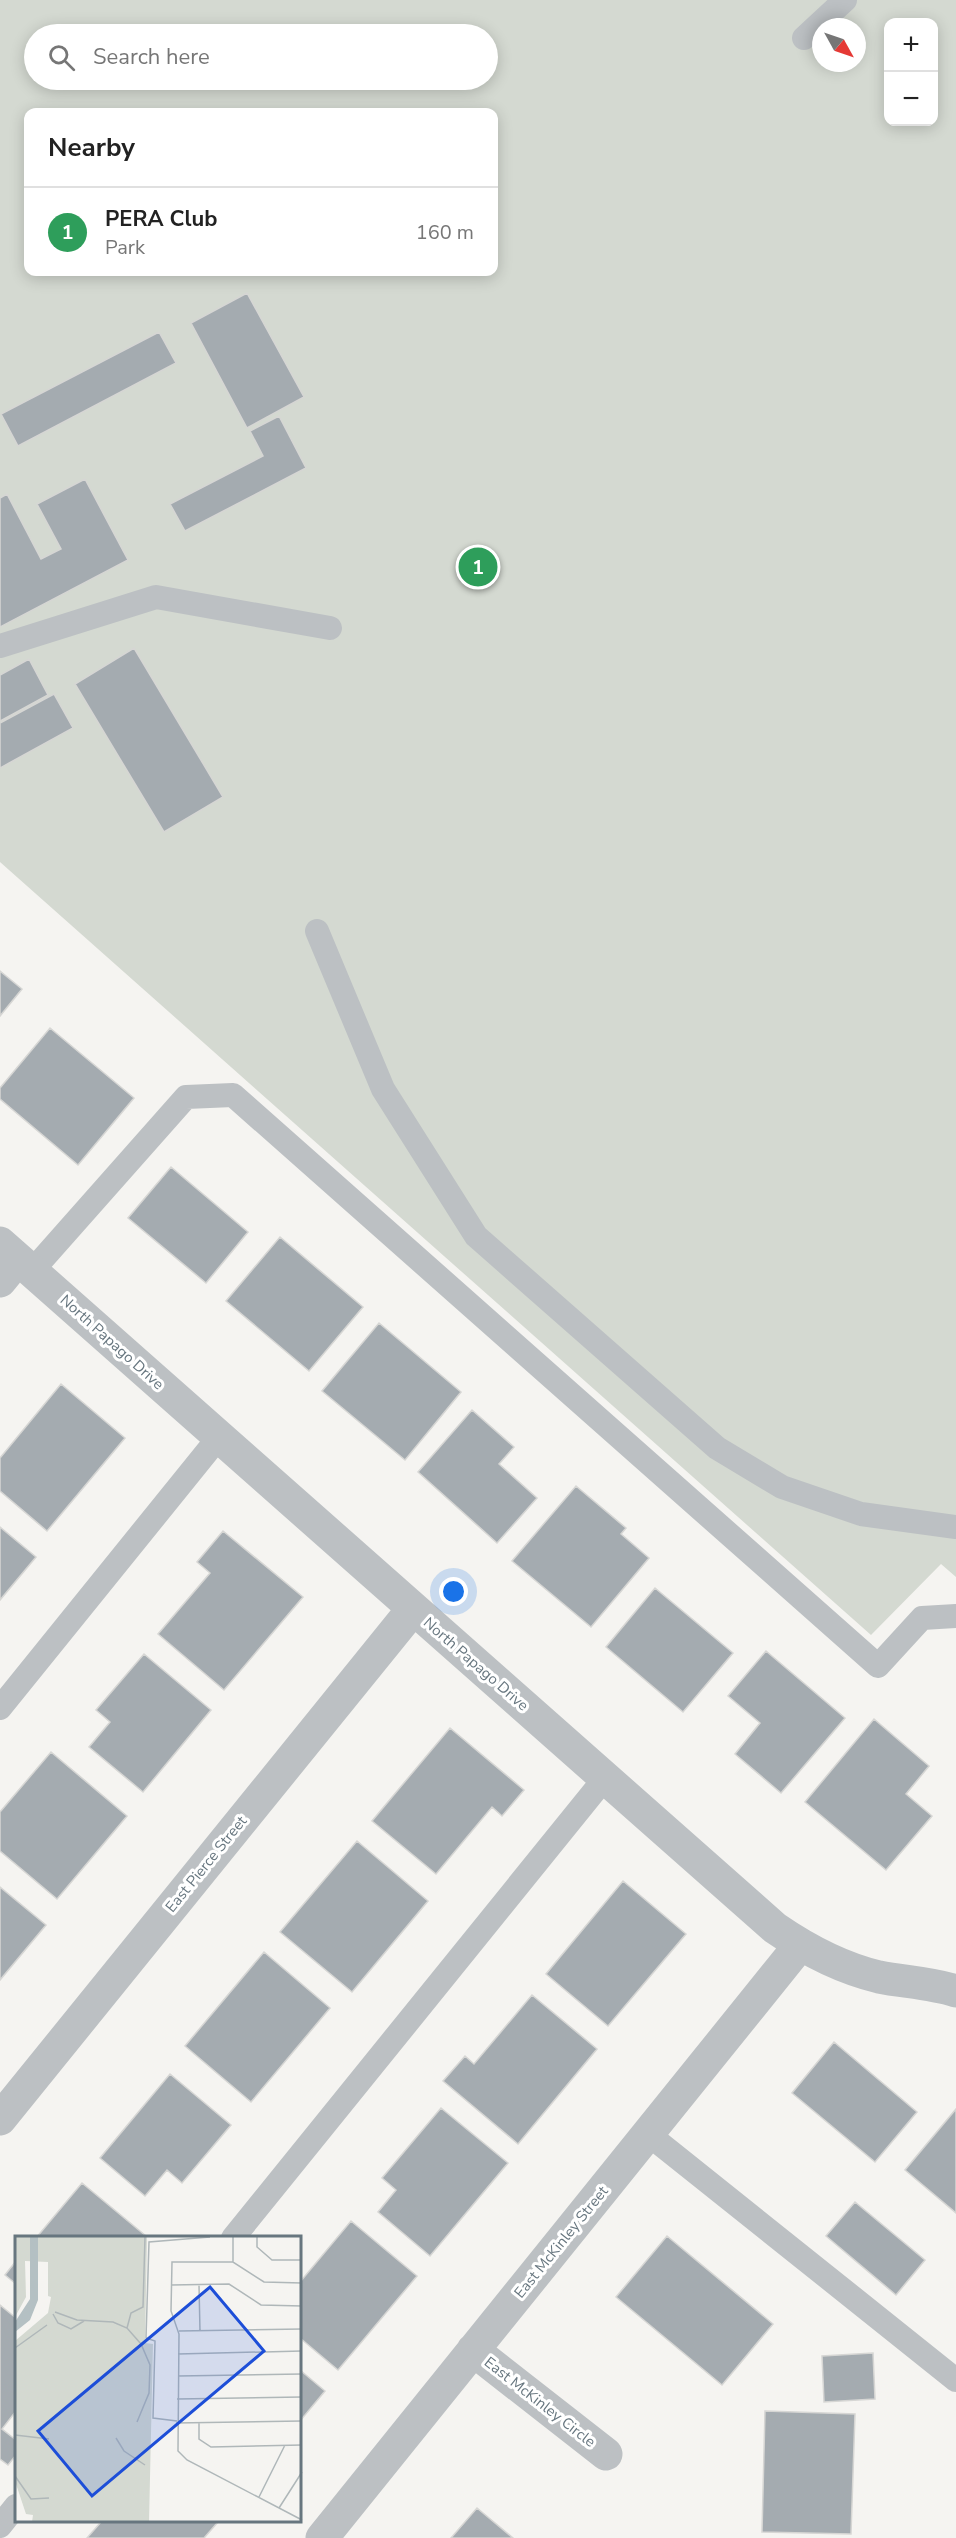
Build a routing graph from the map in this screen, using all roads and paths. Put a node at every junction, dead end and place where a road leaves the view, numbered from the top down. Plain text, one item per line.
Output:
1 (845, 0) edge
2 (804, 39) dead end
3 (330, 628) dead end
4 (0, 646) edge
5 (317, 931) dead end
6 (13, 1263) edge
7 (219, 1437) junction
8 (956, 1527) edge
9 (413, 1609) junction
10 (956, 1616) edge
11 (0, 1708) edge
12 (604, 1778) junction
13 (800, 1945) junction
14 (956, 1992) edge
15 (0, 2119) edge
16 (648, 2133) junction
17 (235, 2236) edge
18 (473, 2350) junction
19 (956, 2380) edge
20 (606, 2454) dead end
21 (15, 2507) edge
22 (0, 2526) edge
23 (322, 2538) edge

1 - 2 lane
3 - 4 lane
5 - 8 lane
6 - 7 street, North Papago Drive
6 - 10 lane
7 - 9 street, North Papago Drive
7 - 11 lane
9 - 12 street, North Papago Drive
9 - 15 street, East Pierce Street
12 - 13 street, North Papago Drive
12 - 17 lane
13 - 14 street, North Papago Drive
13 - 16 street, East McKinley Street
16 - 18 street, East McKinley Street
16 - 19 lane
18 - 20 street, East McKinley Circle
18 - 23 street, East McKinley Street
21 - 22 lane

